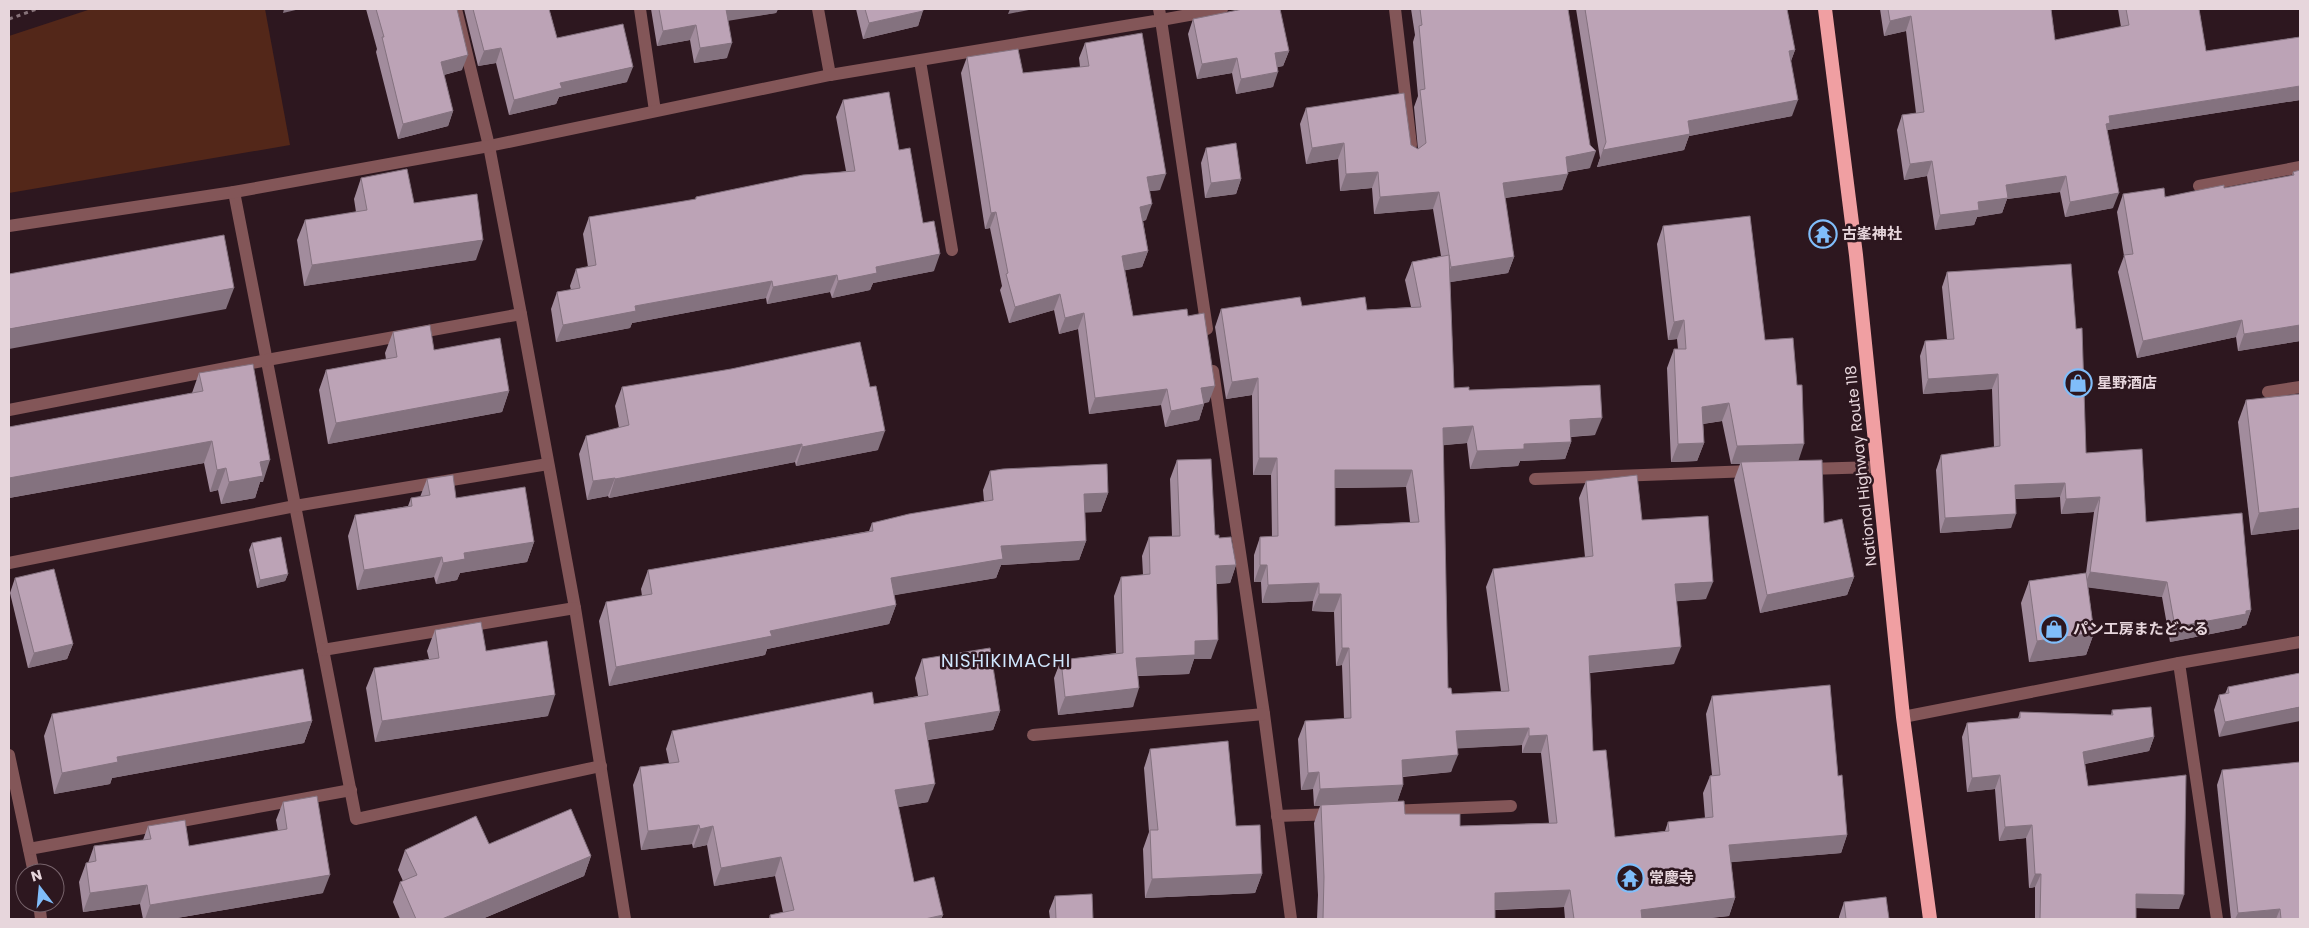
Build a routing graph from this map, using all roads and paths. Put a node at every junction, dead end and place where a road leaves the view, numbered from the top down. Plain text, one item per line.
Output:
1 (37, 9) edge
2 (456, 9) edge
3 (640, 9) edge
4 (818, 9) edge
5 (1222, 9) edge
6 (1395, 9) edge
7 (1825, 9) edge
8 (1160, 14) edge
9 (9, 19) edge
10 (920, 61) junction
11 (830, 75) junction
12 (654, 111) junction
13 (489, 146) junction
14 (1412, 157) edge
15 (2300, 167) edge
16 (2199, 186) dead end
17 (234, 192) junction
18 (9, 226) edge
19 (952, 250) dead end
20 (521, 314) junction
21 (1209, 342) edge
22 (267, 360) junction
23 (1212, 362) edge
24 (2300, 387) edge
25 (2268, 392) dead end
26 (9, 410) edge
27 (548, 464) junction
28 (1877, 467) junction
29 (1794, 470) edge
30 (1764, 471) edge
31 (1535, 479) dead end
32 (295, 506) junction
33 (9, 563) edge
34 (575, 608) junction
35 (2300, 642) edge
36 (323, 650) junction
37 (2179, 663) junction
38 (1264, 714) junction
39 (1903, 717) junction
40 (1033, 735) dead end
41 (9, 755) edge
42 (601, 766) junction
43 (350, 790) junction
44 (1511, 806) dead end
45 (1375, 812) edge
46 (1346, 813) edge
47 (1277, 816) junction
48 (30, 850) junction
49 (32, 863) edge
50 (626, 919) edge
51 (1291, 919) edge
52 (1930, 919) edge
53 (2217, 919) edge

1 - 9 path
2 - 13 street
3 - 12 street
4 - 11 street
5 - 8 street
6 - 14 street
7 - 28 highway, National Highway Route 118
8 - 10 street
8 - 21 street
10 - 11 street
10 - 19 street
11 - 12 street
12 - 13 street
13 - 17 street
13 - 20 street
15 - 16 street
17 - 18 street
17 - 22 street
20 - 22 street
20 - 27 street
22 - 26 street
22 - 32 street
23 - 38 street
24 - 25 street
27 - 32 street
27 - 34 street
28 - 29 street
28 - 39 highway, National Highway Route 118
30 - 31 street
32 - 33 street
32 - 36 street
34 - 36 street
34 - 42 street
35 - 37 street
36 - 43 street
37 - 39 street
37 - 53 street
38 - 40 street
38 - 47 street
39 - 52 highway, National Highway Route 118
41 - 48 street
42 - 43 street
42 - 50 street
43 - 48 street
44 - 45 street
46 - 47 street
47 - 51 street
48 - 49 street

